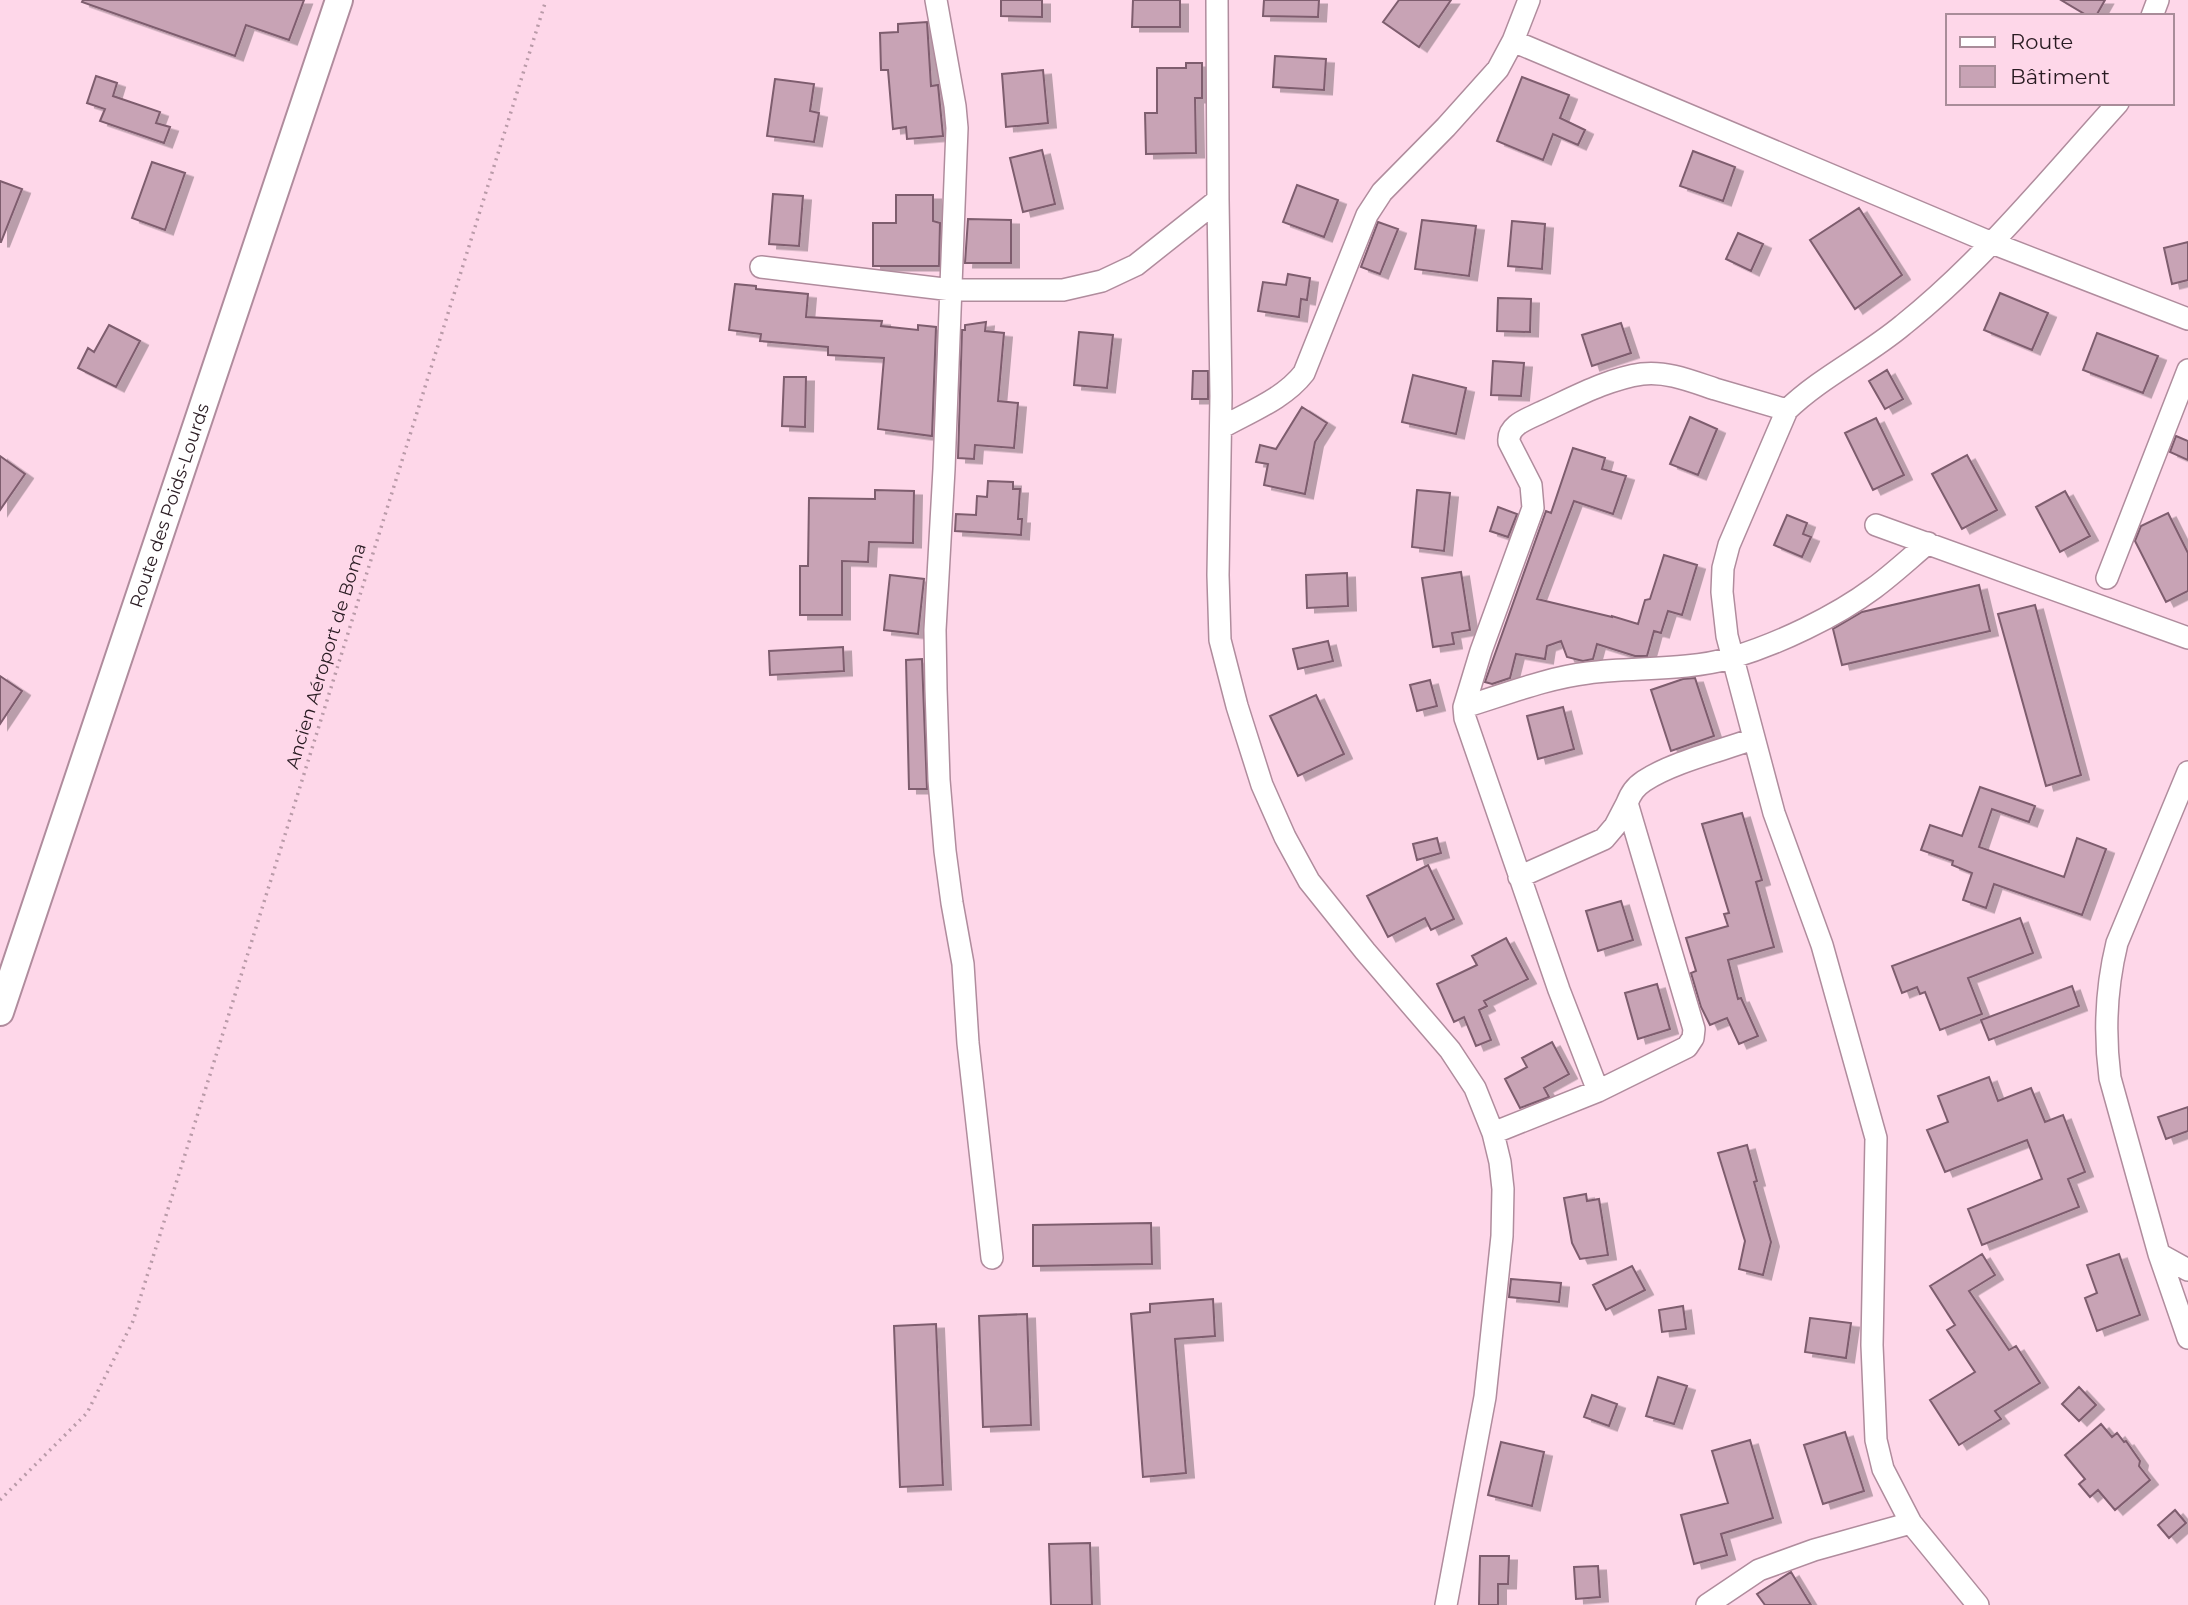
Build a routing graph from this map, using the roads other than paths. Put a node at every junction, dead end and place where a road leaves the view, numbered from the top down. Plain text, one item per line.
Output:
1 (340, 0) edge
2 (936, 0) edge
3 (1217, 0) edge
4 (1529, 0) edge
5 (1513, 41) junction
6 (2116, 105) edge
7 (1218, 200) junction
8 (1992, 243) junction
9 (761, 267) dead end
10 (952, 290) junction
11 (2188, 319) edge
12 (2188, 370) edge
13 (1787, 411) junction
14 (1220, 428) junction
15 (1876, 524) dead end
16 (1928, 543) junction
17 (2107, 578) dead end
18 (2188, 638) edge
19 (1732, 657) junction
20 (1464, 707) junction
21 (1753, 739) junction
22 (2188, 772) edge
23 (1627, 803) junction
24 (1519, 877) junction
25 (0, 1012) edge
26 (1598, 1091) junction
27 (1493, 1133) junction
28 (2159, 1254) junction
29 (992, 1258) dead end
30 (2188, 1270) edge
31 (2188, 1338) edge
32 (1911, 1523) junction
33 (1447, 1605) edge
34 (1707, 1605) edge
35 (1978, 1605) edge

1 - 25 street, Route des Poids-Lourds
2 - 10 street
3 - 7 street
4 - 5 street
5 - 8 street
5 - 14 street
6 - 8 street
7 - 10 street
7 - 14 street
8 - 11 street
8 - 13 street
9 - 10 street
10 - 29 street
12 - 17 street
13 - 19 street
13 - 20 street
14 - 27 street
15 - 16 street
16 - 18 street
16 - 19 street
19 - 20 street
19 - 21 street
20 - 24 street
21 - 23 street
21 - 32 street
22 - 28 street
23 - 24 street
23 - 26 street
24 - 26 street
26 - 27 street
27 - 33 street
28 - 30 street
28 - 31 street
32 - 34 street
32 - 35 street

